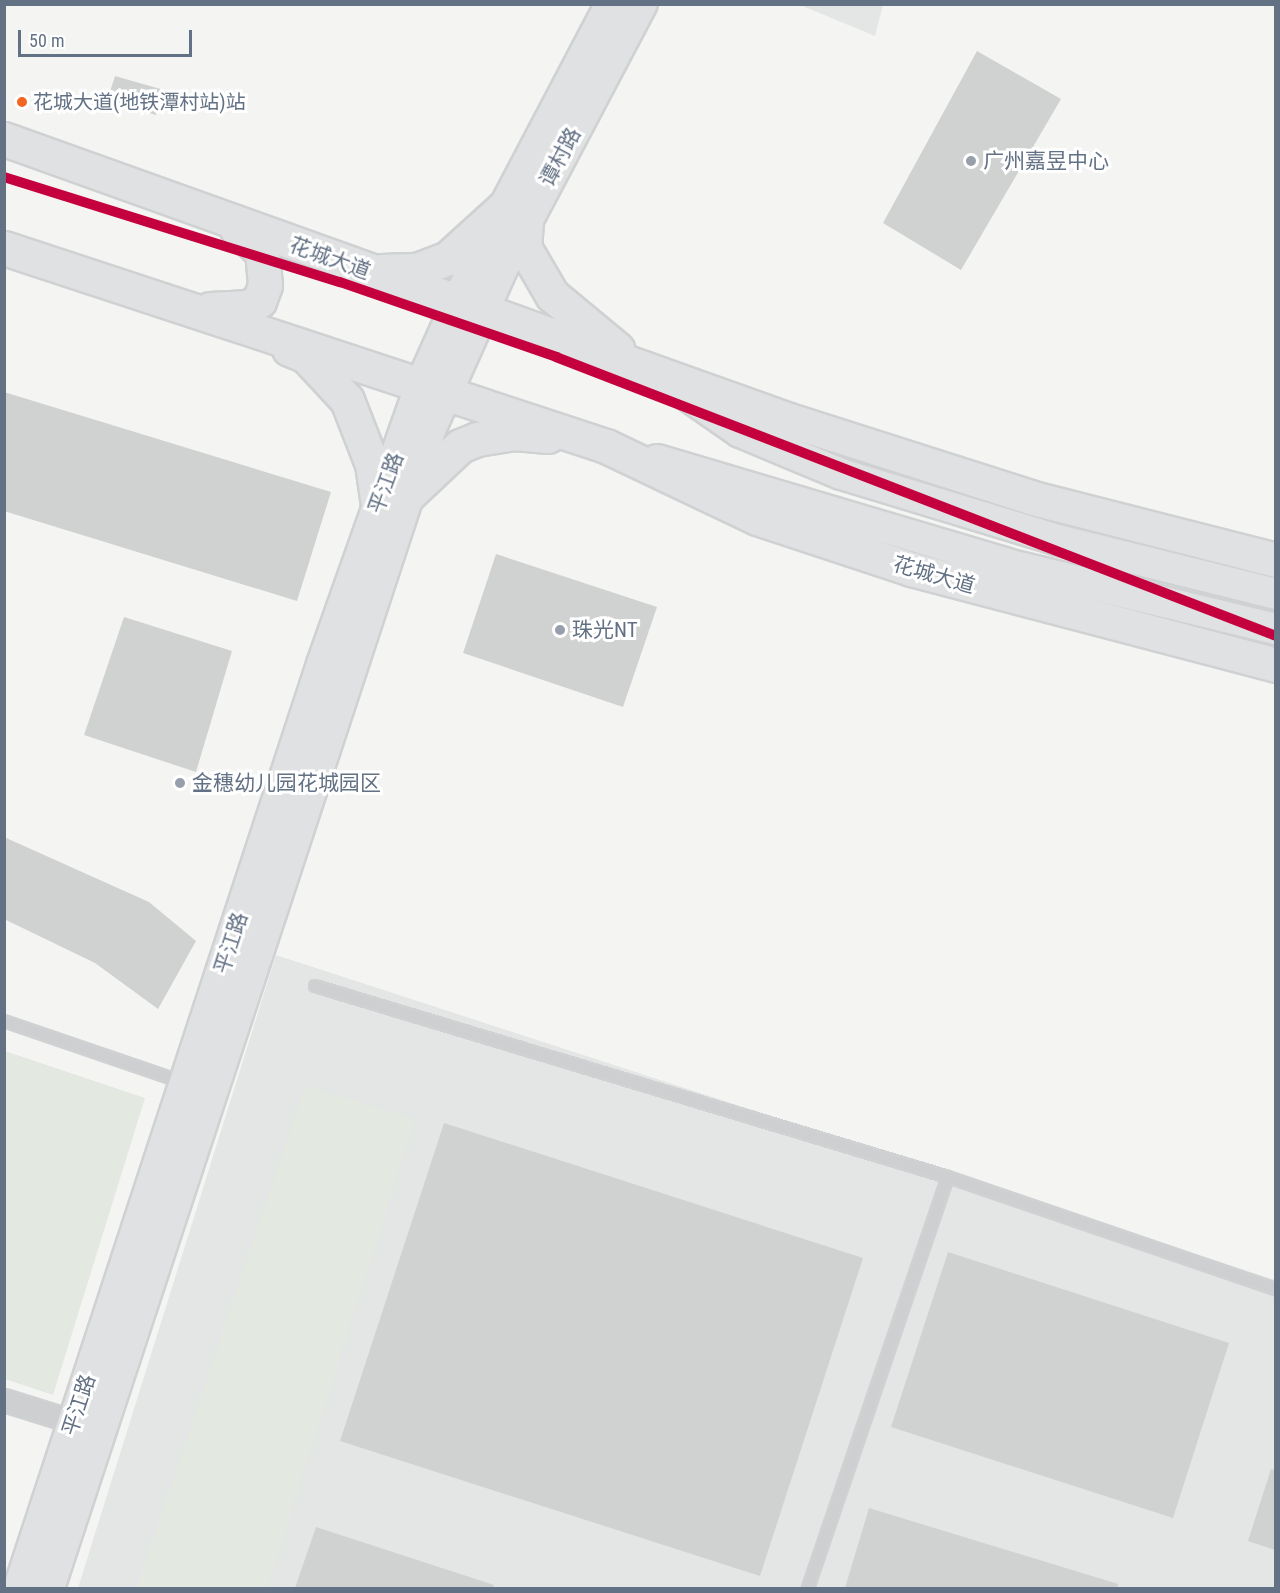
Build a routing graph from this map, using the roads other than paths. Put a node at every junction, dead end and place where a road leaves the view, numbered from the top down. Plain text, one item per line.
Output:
1 (611, 4) edge
2 (642, 4) edge
3 (4, 139) edge
4 (515, 214) junction
5 (228, 222) junction
6 (4, 248) edge
7 (364, 271) junction
8 (193, 308) junction
9 (469, 308) junction
10 (657, 374) junction
11 (434, 386) junction
12 (606, 446) junction
13 (392, 500) junction
14 (1275, 560) edge
15 (1275, 594) edge
16 (1275, 629) edge
17 (1275, 665) edge
18 (315, 986) dead end
19 (4, 1021) edge
20 (185, 1083) junction
21 (948, 1177) junction
22 (1275, 1289) edge
23 (4, 1400) edge
24 (87, 1426) junction
25 (19, 1588) edge
26 (49, 1588) edge
27 (808, 1588) edge

1 - 4 street, 谭村路
2 - 4 street, 谭村路
3 - 5 main road, 花城大道
4 - 7 main road
4 - 9 street, 谭村路
4 - 10 main road
5 - 7 main road, 花城大道
5 - 8 main road
6 - 8 main road, 花城大道
7 - 9 main road, 花城大道
8 - 11 main road, 花城大道
8 - 13 main road
9 - 10 main road, 花城大道
9 - 11 street, 平江路
10 - 14 main road, 花城大道
10 - 15 street, 花城大道
11 - 12 main road, 花城大道
11 - 13 street, 平江路
12 - 13 main road
12 - 16 street, 花城大道
12 - 17 main road, 花城大道
13 - 20 street, 平江路
13 - 24 street, 平江路
18 - 21 lane
19 - 20 lane
20 - 24 street, 平江路
21 - 22 lane
21 - 27 lane
23 - 24 street
24 - 25 street, 平江路
24 - 26 street, 平江路

